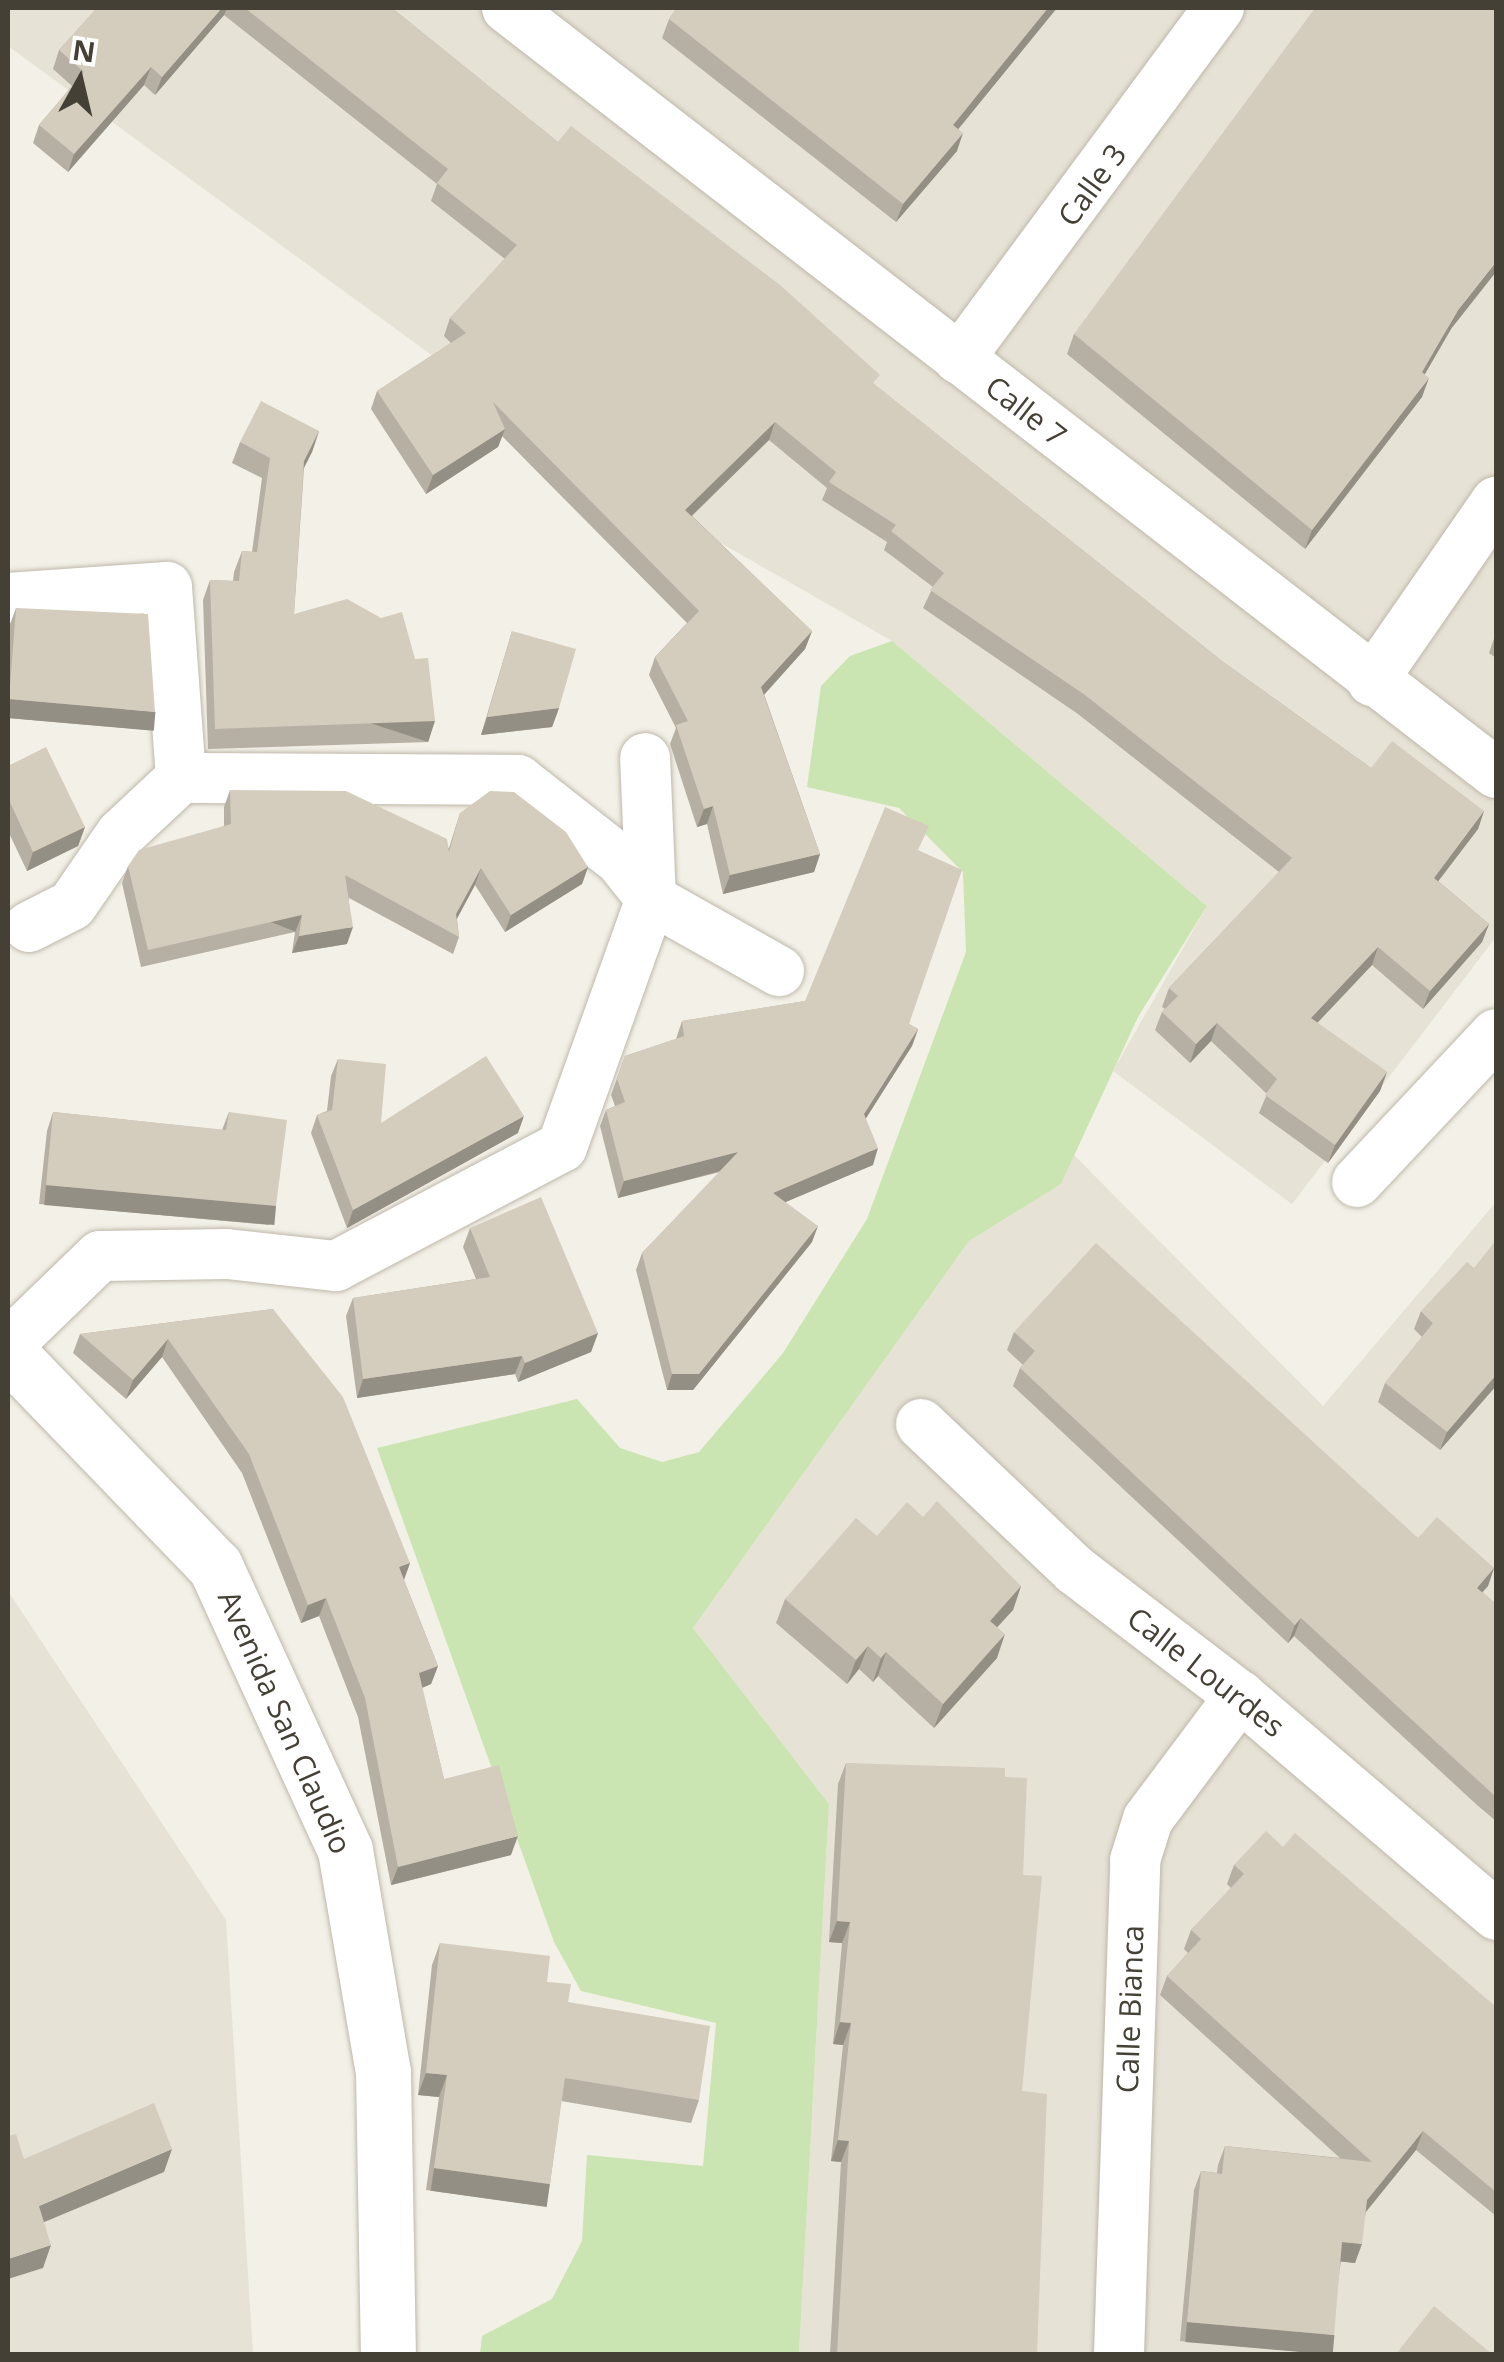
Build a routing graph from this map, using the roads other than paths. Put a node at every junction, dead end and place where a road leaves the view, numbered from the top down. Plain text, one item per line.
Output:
1 (507, 8) edge
2 (1219, 8) edge
3 (564, 25) edge
4 (960, 359) junction
5 (1496, 502) edge
6 (8, 598) edge
7 (1372, 681) junction
8 (645, 758) dead end
9 (1496, 773) edge
10 (180, 778) junction
11 (651, 898) junction
12 (29, 927) dead end
13 (779, 971) dead end
14 (1496, 1034) edge
15 (1358, 1182) dead end
16 (8, 1348) edge
17 (921, 1424) dead end
18 (1240, 1696) junction
19 (1496, 1915) edge
20 (388, 2354) edge
21 (1119, 2354) edge

1 - 3 street, Calle 7
2 - 4 street, Calle 3
3 - 4 street, Calle 7
4 - 7 street, Calle 7
5 - 7 street
6 - 10 street
7 - 9 street, Calle 7
8 - 11 street
10 - 11 street
10 - 12 street
11 - 13 street
11 - 16 street
14 - 15 street
16 - 20 street, Avenida San Claudio
17 - 18 street, Calle Lourdes
18 - 19 street, Calle Lourdes
18 - 21 street, Calle Bianca

